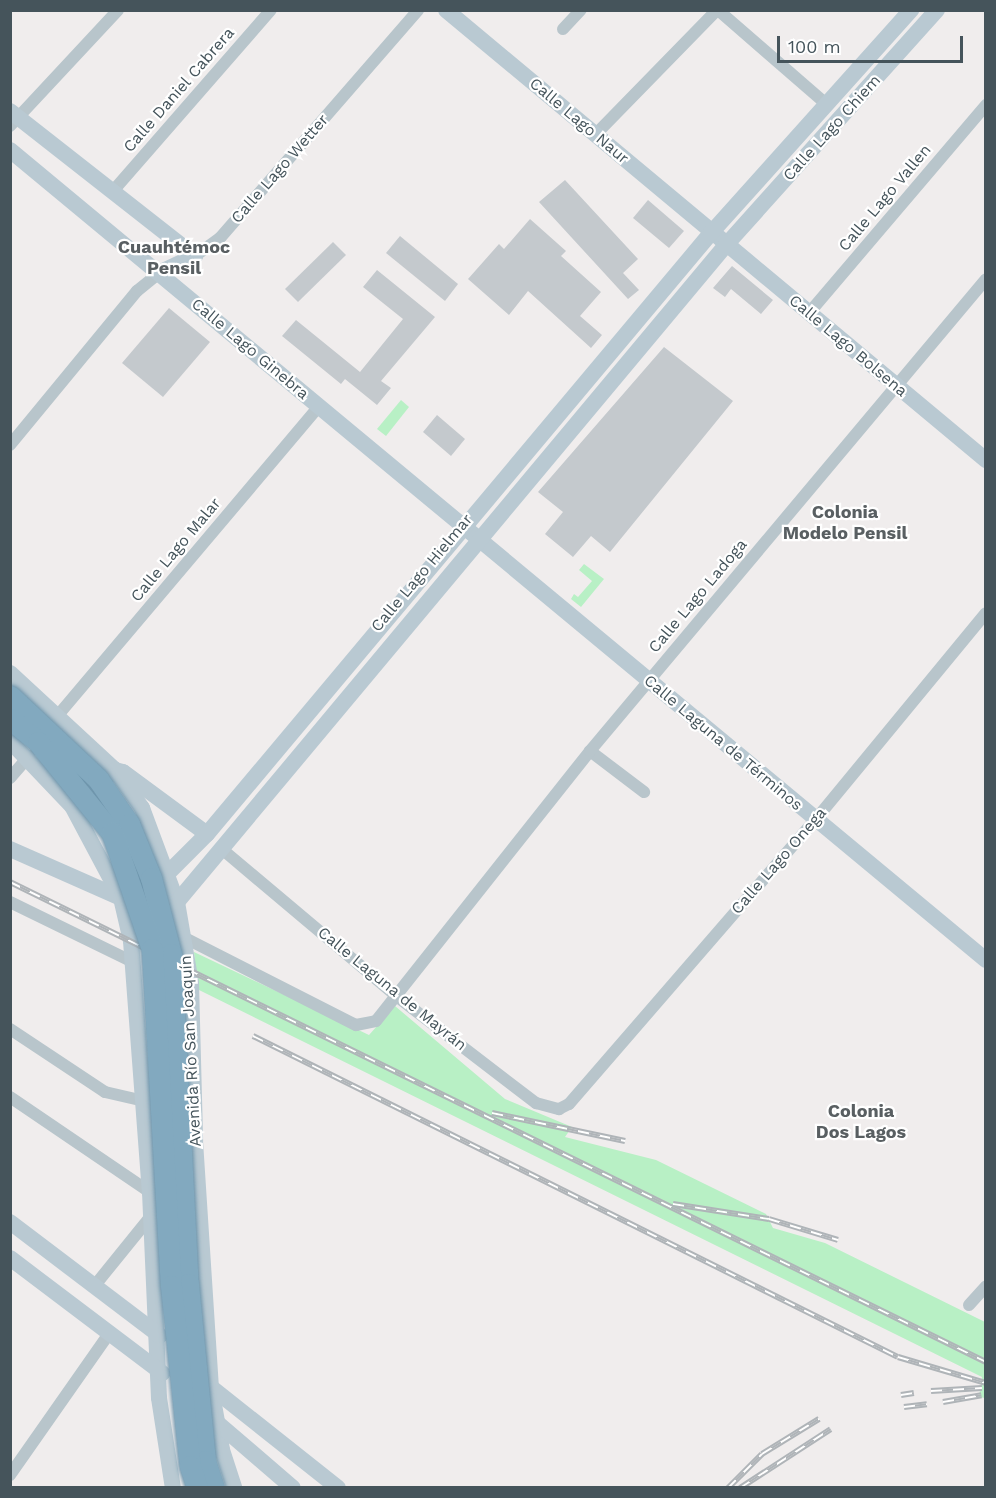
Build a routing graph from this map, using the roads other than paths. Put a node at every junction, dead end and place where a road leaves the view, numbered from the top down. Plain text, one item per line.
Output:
1 (118, 10) edge
2 (271, 10) edge
3 (418, 10) edge
4 (446, 10) edge
5 (581, 10) edge
6 (718, 10) edge
7 (911, 10) edge
8 (937, 10) edge
9 (563, 29) dead end
10 (826, 105) junction
11 (986, 105) edge
12 (14, 118) edge
13 (595, 135) junction
14 (10, 150) edge
15 (113, 191) junction
16 (711, 233) junction
17 (726, 245) junction
18 (195, 256) junction
19 (159, 273) junction
20 (986, 279) edge
21 (810, 313) junction
22 (896, 386) junction
23 (318, 407) junction
24 (10, 445) edge
25 (985, 458) edge
26 (460, 527) junction
27 (477, 541) junction
28 (986, 613) edge
29 (10, 673) edge
30 (649, 680) junction
31 (10, 696) edge
32 (59, 714) junction
33 (10, 719) edge
34 (10, 741) edge
35 (590, 751) junction
36 (29, 756) junction
37 (115, 770) junction
38 (10, 778) edge
39 (644, 792) dead end
40 (72, 806) junction
41 (815, 819) junction
42 (207, 834) junction
43 (10, 849) edge
44 (223, 850) junction
45 (168, 873) junction
46 (121, 898) junction
47 (10, 902) edge
48 (177, 902) junction
49 (185, 938) junction
50 (984, 956) edge
51 (133, 962) junction
52 (395, 995) junction
53 (10, 1029) edge
54 (193, 1091) junction
55 (10, 1097) edge
56 (143, 1101) junction
57 (569, 1104) joint
58 (145, 1139) junction
59 (195, 1141) junction
60 (150, 1192) junction
61 (151, 1216) junction
62 (10, 1222) edge
63 (10, 1258) edge
64 (96, 1284) junction
65 (986, 1286) edge
66 (969, 1305) dead end
67 (155, 1331) junction
68 (110, 1332) junction
69 (158, 1369) junction
70 (211, 1388) junction
71 (216, 1421) junction
72 (246, 1450) junction
73 (10, 1475) edge
74 (224, 1484) edge
75 (173, 1488) edge
76 (197, 1488) edge
77 (293, 1488) edge
78 (338, 1488) edge

1 - 12 street
2 - 15 street, Calle Daniel Cabrera
3 - 18 street, Calle Lago Wetter
4 - 13 street, Calle Lago Naur
5 - 9 street
6 - 10 street
6 - 13 street
7 - 10 street, Calle Lago Chiem
8 - 17 street, Calle Lago Chiem
10 - 16 street, Calle Lago Chiem
11 - 21 street, Calle Lago Vallen
12 - 15 street
13 - 16 street, Calle Lago Naur
14 - 19 street, Calle Lago Ginebra
15 - 18 street
16 - 17 street, Calle Lago Bolsena
16 - 26 street, Calle Lago Hielmar
17 - 21 street, Calle Lago Bolsena
17 - 27 street, Calle Lago Hielmar
18 - 19 street, Calle Lago Wetter
19 - 23 street, Calle Lago Ginebra
19 - 24 street, Calle Lago Wetter
20 - 22 street, Calle Lago Ladoga
21 - 22 street, Calle Lago Bolsena
22 - 25 street, Calle Lago Bolsena
22 - 30 street, Calle Lago Ladoga
23 - 26 street, Calle Lago Ginebra
23 - 32 street, Calle Lago Malar
26 - 27 street, Calle Laguna de Términos
26 - 42 street, Calle Lago Hielmar
27 - 30 street, Calle Laguna de Términos
27 - 44 street, Calle Lago Hielmar
28 - 41 street, Calle Lago Onega
29 - 32 street, Avenida Río San Joaquín
30 - 35 street, Calle Lago Ladoga
30 - 41 street, Calle Laguna de Términos
31 - 74 highway, Avenida Río San Joaquín, bridge
32 - 37 street, Avenida Río San Joaquín
33 - 76 highway, Avenida Río San Joaquín, bridge
34 - 36 street
35 - 39 street
35 - 52 street, Calle Lago Ladoga
36 - 38 street
36 - 40 street
37 - 40 street
37 - 42 street
37 - 45 street, Avenida Río San Joaquín
40 - 46 street
41 - 50 street, Calle Laguna de Términos
41 - 57 street, Calle Lago Onega
42 - 45 street, Calle Lago Hielmar
43 - 46 street
44 - 48 street, Calle Lago Hielmar
44 - 52 street, Calle Laguna de Mayrán
45 - 46 street, Calle Lago Hielmar
45 - 48 street, Avenida Río San Joaquín
46 - 51 street
47 - 51 street
48 - 49 street, Avenida Río San Joaquín
49 - 52 street, Calle Lago Ladoga
49 - 54 street, Avenida Río San Joaquín
51 - 56 street
52 - 57 street, Calle Laguna de Mayrán
53 - 56 street
54 - 56 street
54 - 59 street, Avenida Río San Joaquín
55 - 60 street
56 - 58 street
58 - 59 street
58 - 60 street
59 - 70 street, Avenida Río San Joaquín
60 - 61 street
61 - 64 street
61 - 67 street
62 - 64 street
63 - 68 street
64 - 67 street
65 - 66 street
67 - 69 street
67 - 70 street
68 - 69 street
68 - 73 street
69 - 71 street
69 - 75 street
70 - 71 street, Avenida Río San Joaquín
70 - 78 street
71 - 72 street
71 - 74 street, Avenida Río San Joaquín
72 - 74 street
72 - 77 street

